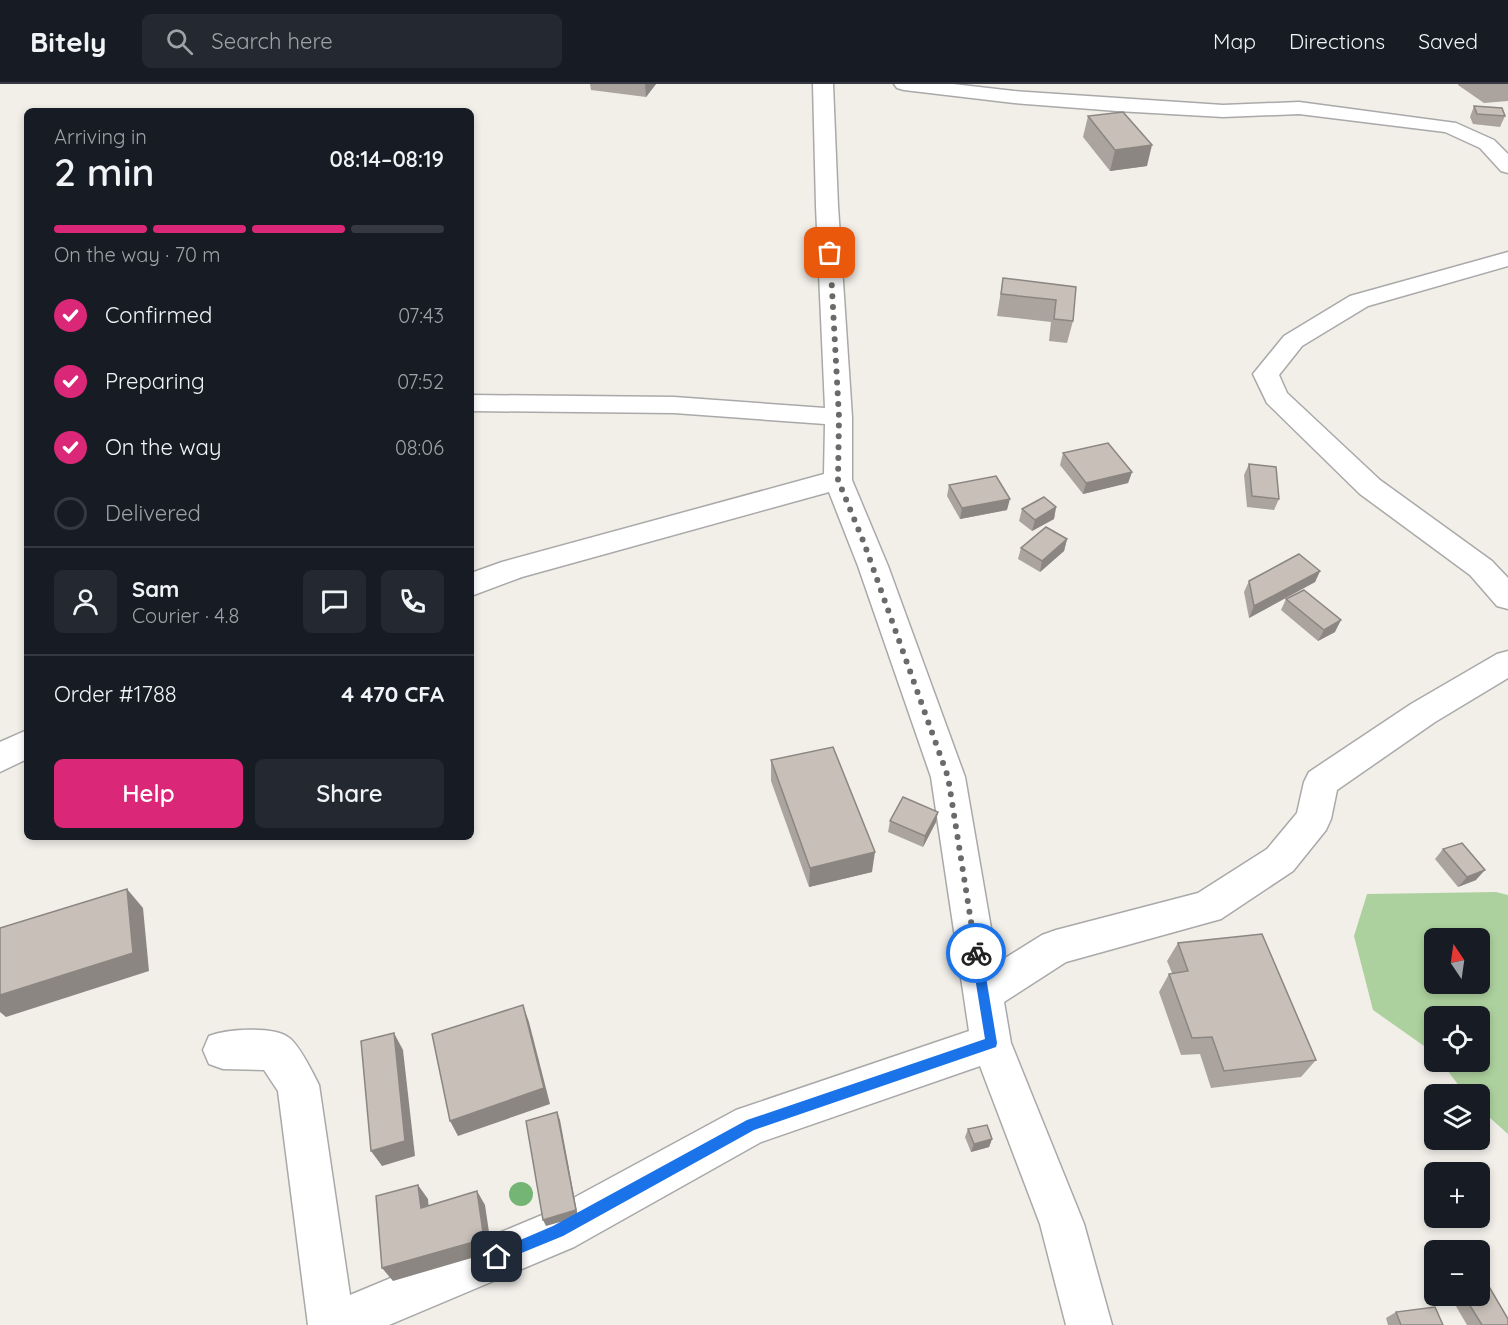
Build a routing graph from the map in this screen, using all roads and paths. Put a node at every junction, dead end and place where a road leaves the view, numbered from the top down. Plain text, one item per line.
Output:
1 (823, 84) edge
2 (904, 84) edge
3 (1508, 167) edge
4 (1508, 259) edge
5 (474, 403) edge
6 (839, 417) junction
7 (838, 480) junction
8 (474, 584) edge
9 (1508, 598) edge
10 (1508, 663) edge
11 (24, 745) edge
12 (0, 758) edge
13 (983, 994) junction
14 (991, 1043) junction
15 (223, 1050) dead end
16 (332, 1325) edge
17 (1089, 1325) edge

1 - 6 street
2 - 3 street
4 - 9 street
5 - 6 street
6 - 7 street
7 - 8 street
7 - 13 street
10 - 13 street
11 - 12 street
13 - 14 street
14 - 16 street
14 - 17 street
15 - 16 street

